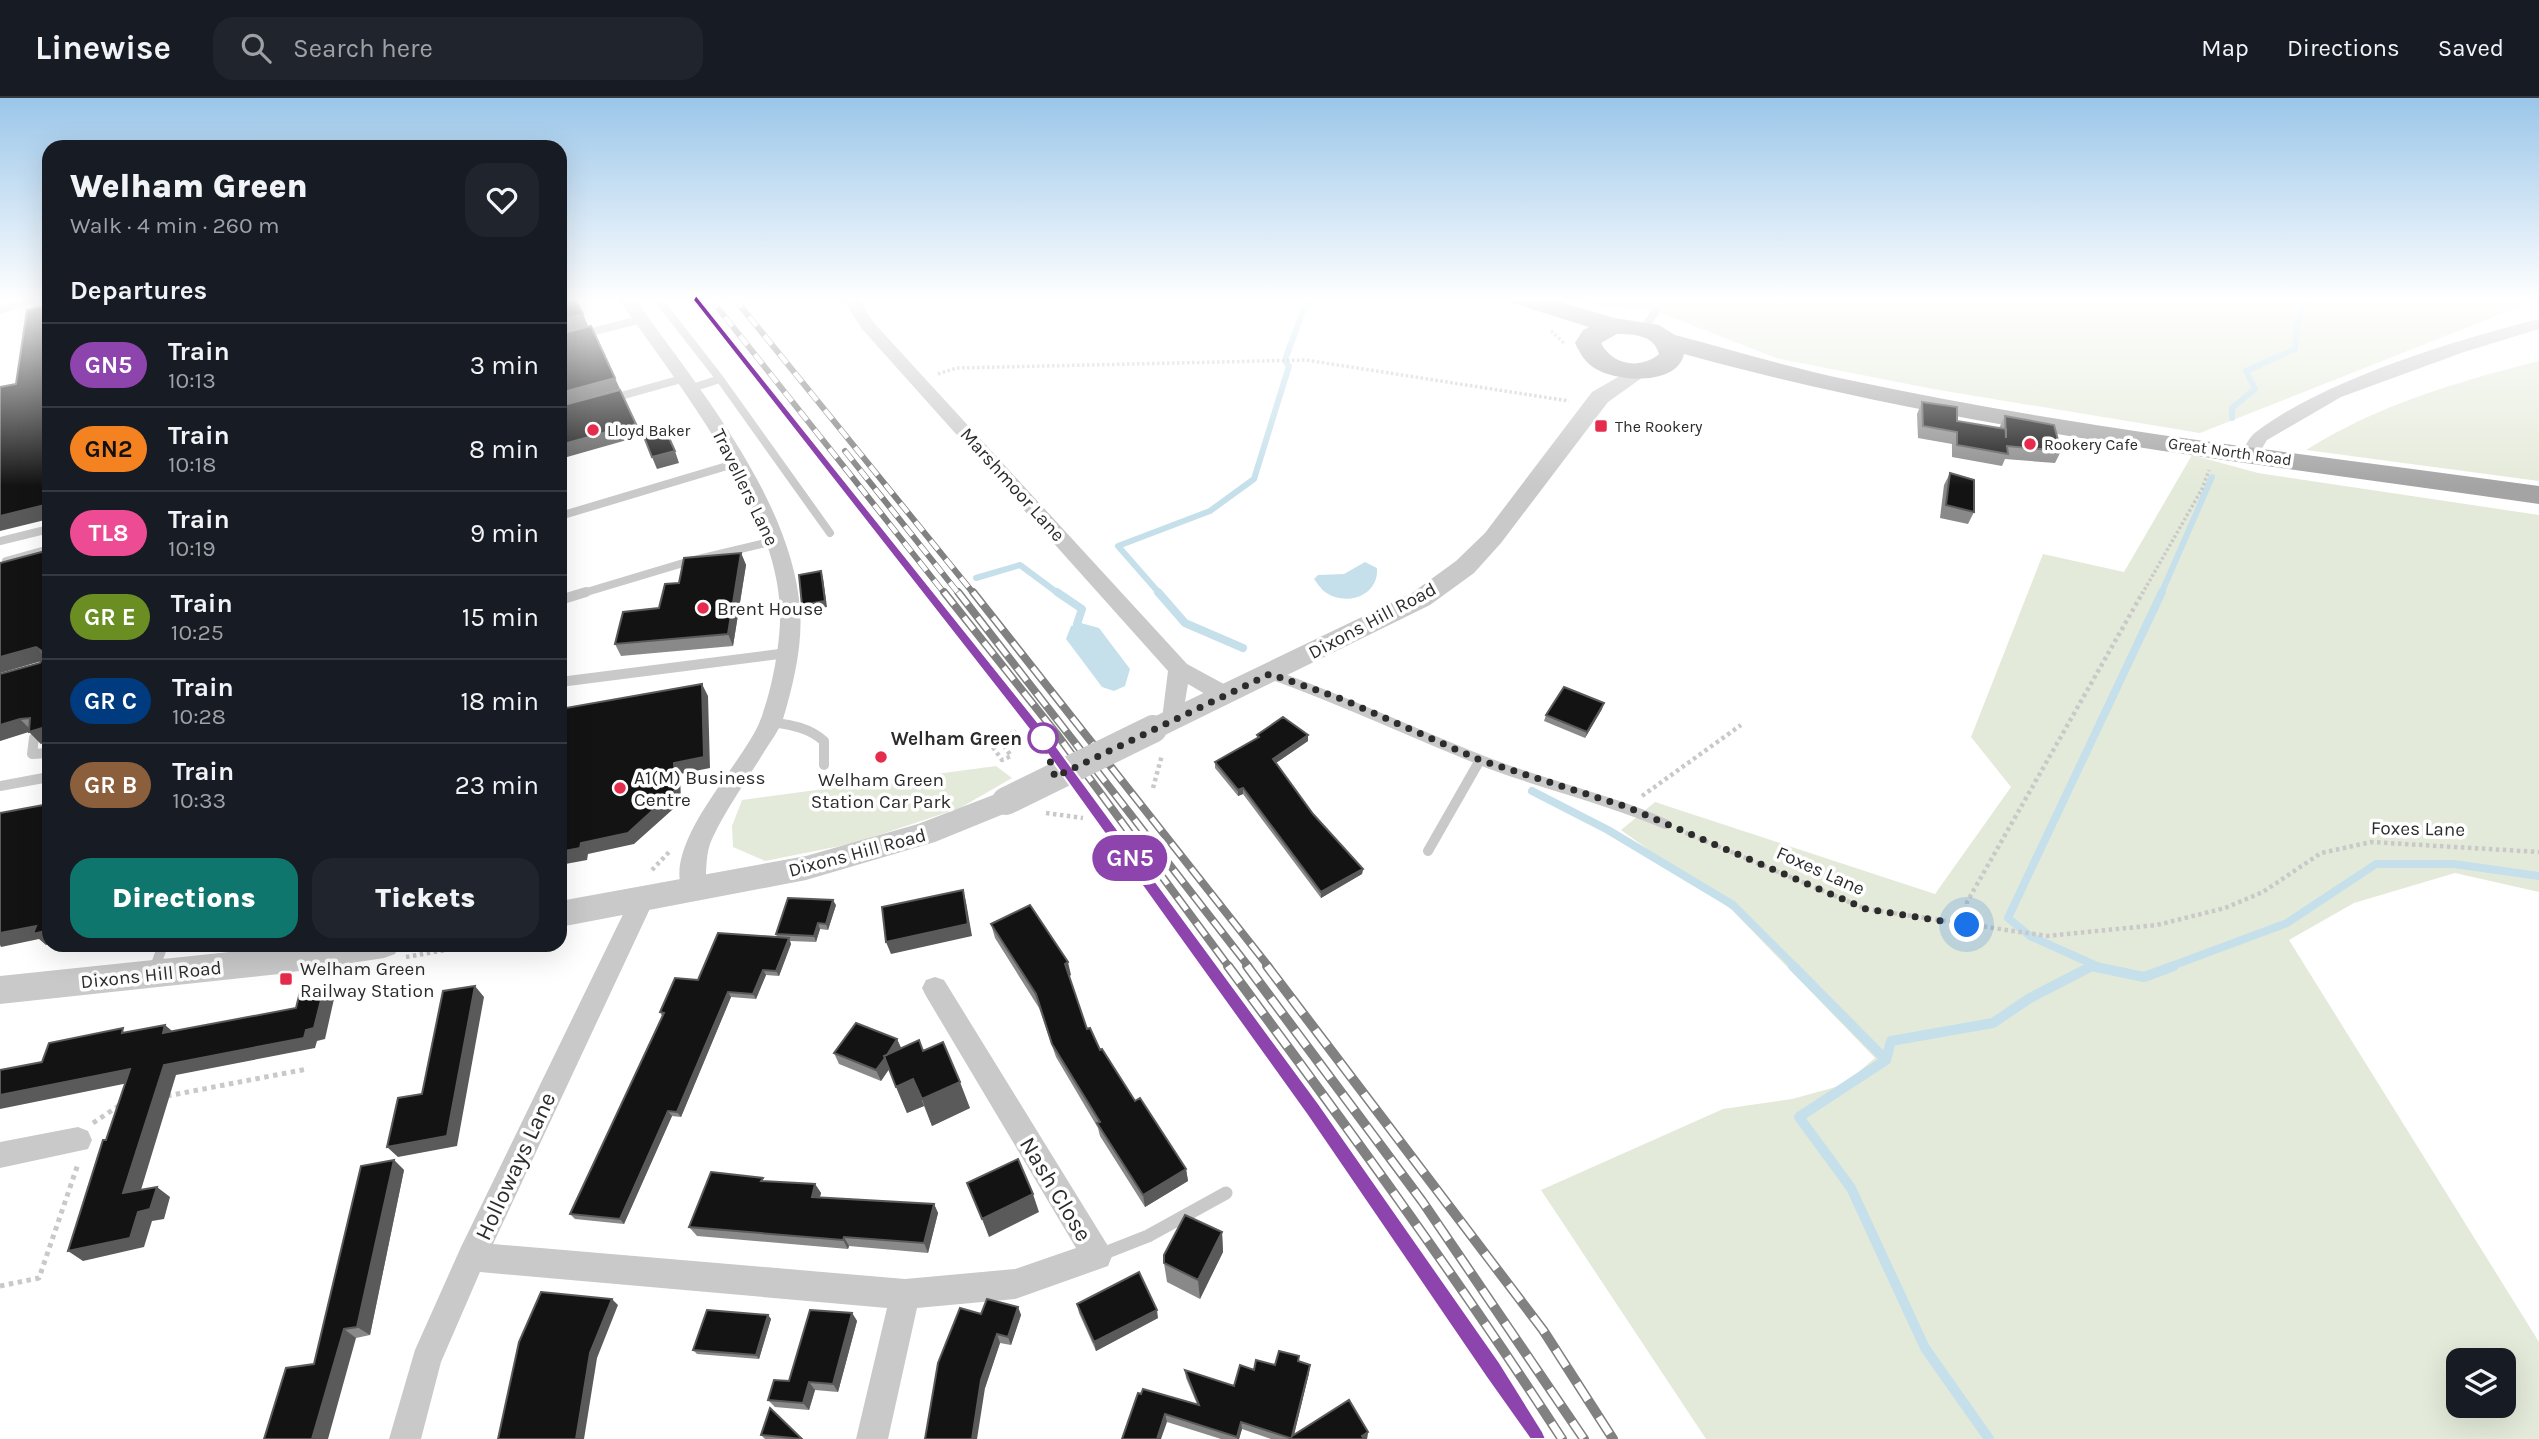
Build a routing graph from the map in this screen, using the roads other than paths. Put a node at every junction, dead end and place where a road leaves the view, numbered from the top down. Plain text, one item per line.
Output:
1 (672, 361) edge
2 (706, 361) edge
3 (901, 361) edge
4 (1587, 361) edge
5 (1611, 361) edge
6 (1654, 361) edge
7 (1717, 361) edge
8 (2424, 361) edge
9 (1639, 371) junction
10 (720, 379) junction
11 (688, 383) junction
12 (1590, 400) junction
13 (598, 402) edge
14 (2250, 454) junction
15 (737, 463) junction
16 (2539, 495) edge
17 (567, 514) edge
18 (42, 530) edge
19 (830, 533) dead end
20 (0, 541) edge
21 (774, 541) junction
22 (42, 551) edge
23 (6, 561) edge
24 (567, 598) edge
25 (787, 653) junction
26 (1179, 669) junction
27 (1270, 674) junction
28 (567, 681) edge
29 (1226, 695) junction
30 (771, 722) junction
31 (1163, 734) junction
32 (34, 738) edge
33 (42, 753) edge
34 (1480, 760) junction
35 (824, 765) dead end
36 (42, 778) edge
37 (0, 786) edge
38 (1665, 824) road end
39 (1428, 851) dead end
40 (694, 888) junction
41 (642, 900) junction
42 (567, 913) edge
43 (338, 952) edge
44 (158, 959) edge
45 (935, 988) dead end
46 (0, 990) edge
47 (84, 1140) road end
48 (0, 1156) edge
49 (1226, 1194) dead end
50 (1097, 1256) junction
51 (472, 1257) junction
52 (905, 1294) junction
53 (405, 1439) edge
54 (872, 1439) edge

1 - 11 street, Travellers Lane
2 - 10 lane
3 - 26 street, Marshmoor Lane
4 - 12 street
5 - 9 main road
6 - 9 main road
7 - 14 main road, Great North Road
8 - 14 street
9 - 12 street, Dixons Hill Road
10 - 11 lane
10 - 19 lane
11 - 13 lane
11 - 15 street, Travellers Lane
12 - 27 street, Dixons Hill Road
14 - 16 main road, Great North Road
15 - 17 lane
15 - 21 street, Travellers Lane
18 - 20 lane
21 - 24 lane
21 - 25 street, Travellers Lane
22 - 23 lane
25 - 28 lane
25 - 30 street, Travellers Lane
26 - 29 street, Marshmoor Lane
26 - 31 street
27 - 29 street, Dixons Hill Road
27 - 34 lane
29 - 31 street, Dixons Hill Road
30 - 35 lane
30 - 40 street, Travellers Lane
31 - 40 street, Dixons Hill Road, bridge
32 - 33 lane
34 - 38 lane
34 - 39 lane
36 - 37 lane
40 - 41 street, Dixons Hill Road
41 - 42 street, Dixons Hill Road
41 - 51 street, Holloways Lane
43 - 44 street, Dixons Hill Road
44 - 46 street, Dixons Hill Road
45 - 50 street, Nash Close
47 - 48 street
49 - 50 lane
50 - 52 street, Nash Close
51 - 52 street, Nash Close
51 - 53 street, Holloways Lane
52 - 54 street

